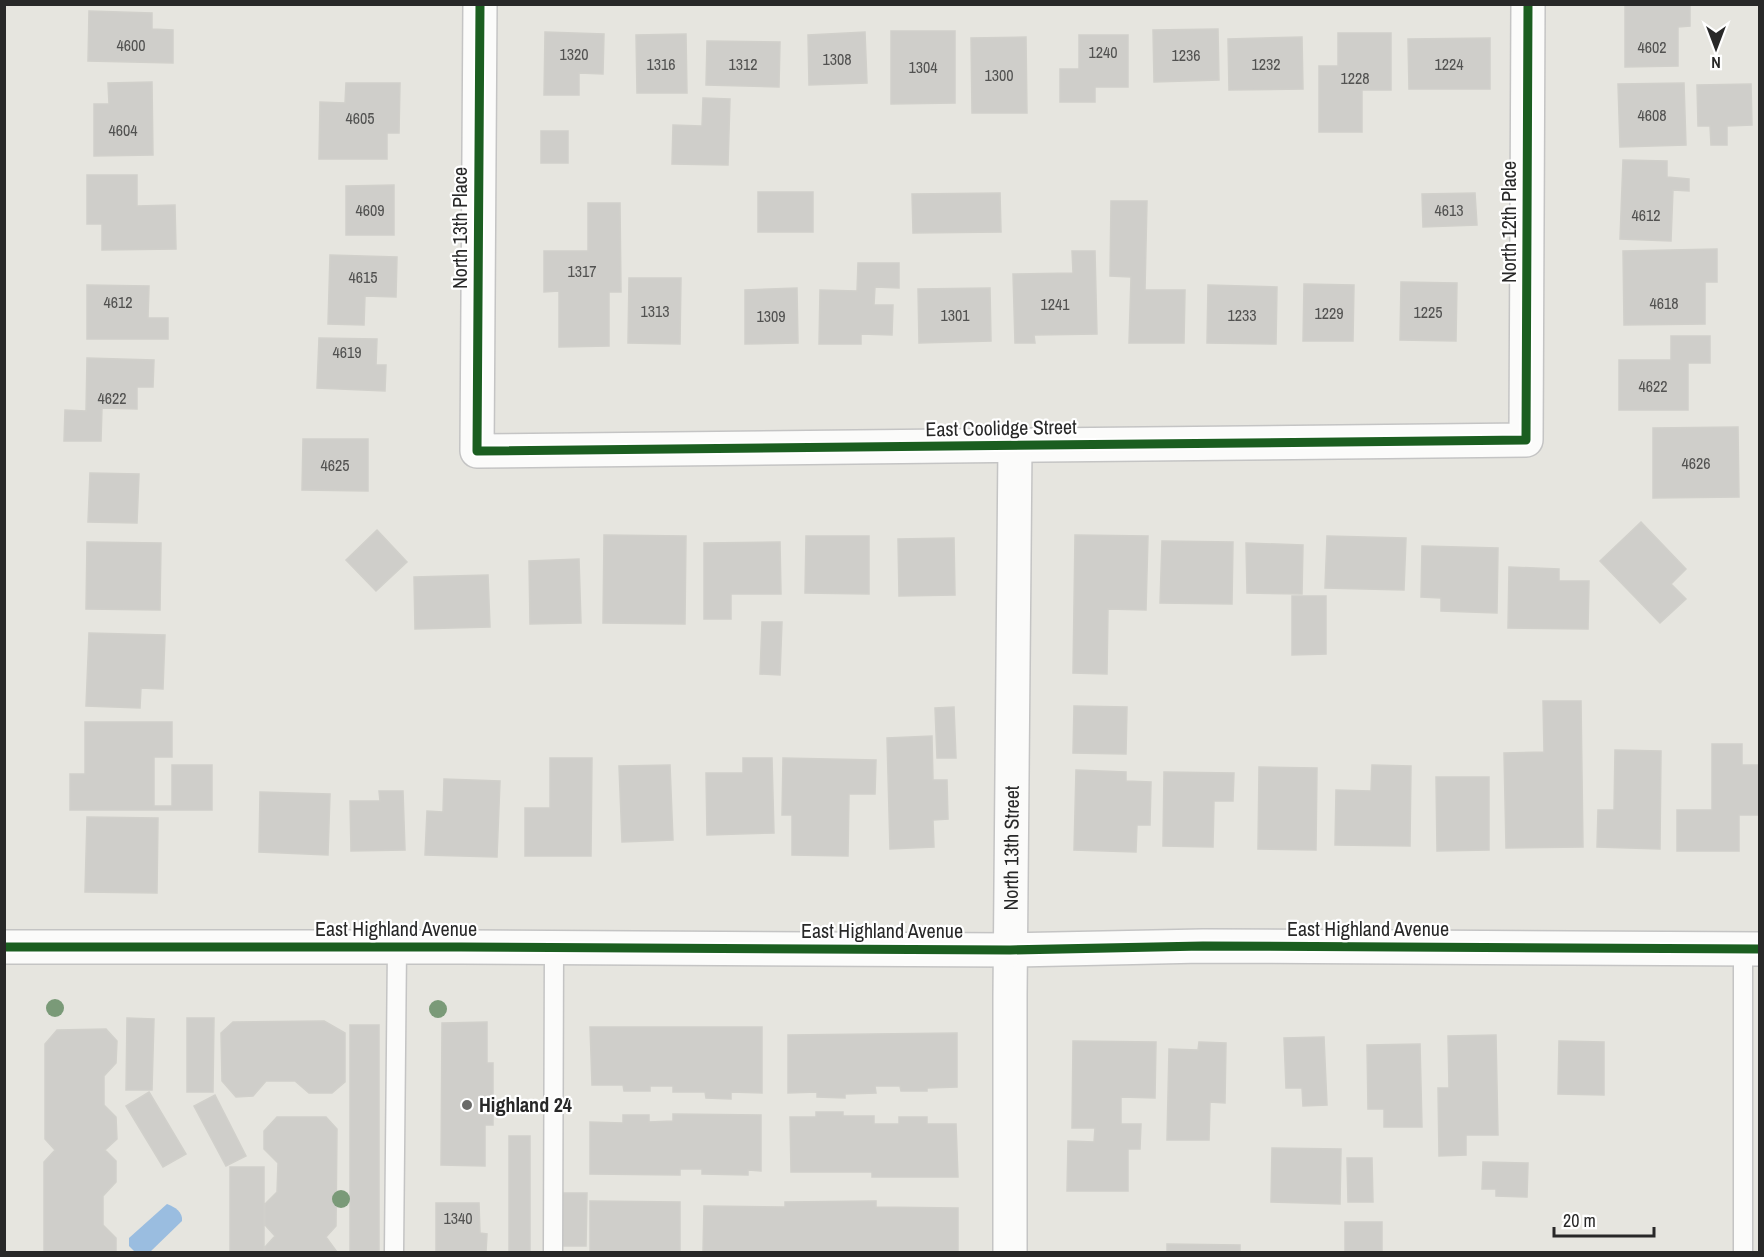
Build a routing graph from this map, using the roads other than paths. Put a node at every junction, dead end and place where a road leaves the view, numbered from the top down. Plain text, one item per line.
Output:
1 (480, 4) edge
2 (1528, 4) edge
3 (1526, 440) joint
4 (1015, 446) junction
5 (477, 451) joint
6 (4, 947) edge
7 (397, 947) junction
8 (554, 947) junction
9 (1751, 949) edge
10 (1010, 950) junction
11 (394, 1252) edge
12 (553, 1252) edge
13 (1010, 1252) edge
14 (1743, 1252) edge

1 - 5 street, North 13th Place
2 - 3 street, North 12th Place
3 - 4 street, East Coolidge Street
4 - 5 street, East Coolidge Street
4 - 10 street, North 13th Street
6 - 7 street, East Highland Avenue
7 - 8 street, East Highland Avenue
7 - 11 lane
8 - 10 street, East Highland Avenue
8 - 12 lane
9 - 10 street, East Highland Avenue
9 - 14 lane
10 - 13 street, North 13th Street

